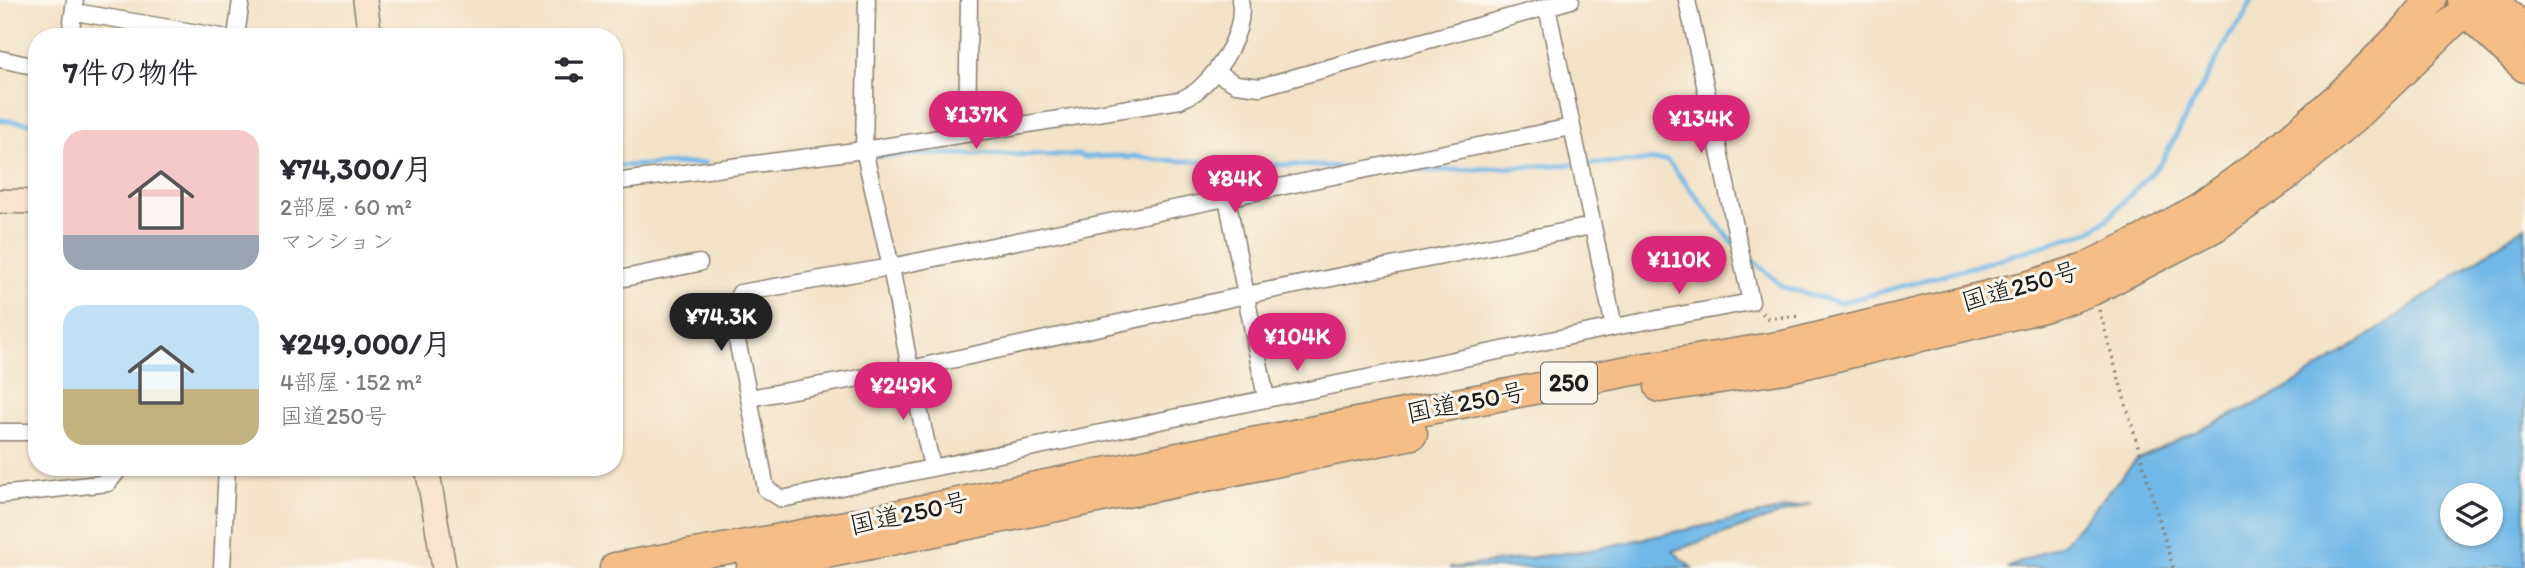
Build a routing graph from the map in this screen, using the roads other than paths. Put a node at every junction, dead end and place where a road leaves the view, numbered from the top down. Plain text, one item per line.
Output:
1 (240, 0) edge
2 (365, 0) edge
3 (867, 0) edge
4 (969, 0) edge
5 (1240, 0) edge
6 (1571, 0) edge
7 (1687, 0) edge
8 (2431, 0) edge
9 (75, 6) edge
10 (1547, 6) junction
11 (2492, 16) edge
12 (71, 28) edge
13 (179, 28) edge
14 (237, 28) edge
15 (369, 28) edge
16 (0, 59) edge
17 (28, 65) edge
18 (2525, 67) edge
19 (1215, 72) junction
20 (1571, 127) junction
21 (967, 134) junction
22 (864, 150) junction
23 (623, 181) edge
24 (1227, 198) junction
25 (0, 201) edge
26 (28, 202) edge
27 (1592, 226) junction
28 (699, 264) dead end
29 (891, 267) junction
30 (623, 278) edge
31 (1246, 295) junction
32 (1614, 327) junction
33 (910, 369) junction
34 (749, 398) junction
35 (1266, 398) junction
36 (0, 432) edge
37 (28, 432) edge
38 (932, 467) junction
39 (114, 476) edge
40 (227, 476) edge
41 (429, 476) edge
42 (0, 495) edge
43 (222, 568) edge
44 (444, 568) edge
45 (615, 568) edge
46 (752, 568) edge

1 - 14 street
2 - 15 main road
3 - 22 street
4 - 21 street
5 - 19 street
6 - 10 street
7 - 32 street
8 - 45 highway, 国道250号 / 250
9 - 12 street
9 - 13 street
10 - 19 street
10 - 20 street
11 - 18 highway, 国道250号 / 250
11 - 46 highway, 国道250号 / 250
16 - 17 street
19 - 21 street
20 - 24 street
20 - 27 street
21 - 22 street
22 - 23 street
22 - 29 street
24 - 29 street
24 - 31 street
25 - 26 main road
27 - 31 street
27 - 32 street
28 - 30 street
29 - 33 street
29 - 34 street
31 - 33 street
31 - 35 street
32 - 35 street
33 - 34 street
33 - 38 street
34 - 38 street
35 - 38 street
36 - 37 street
39 - 42 street
40 - 43 street
41 - 44 main road

